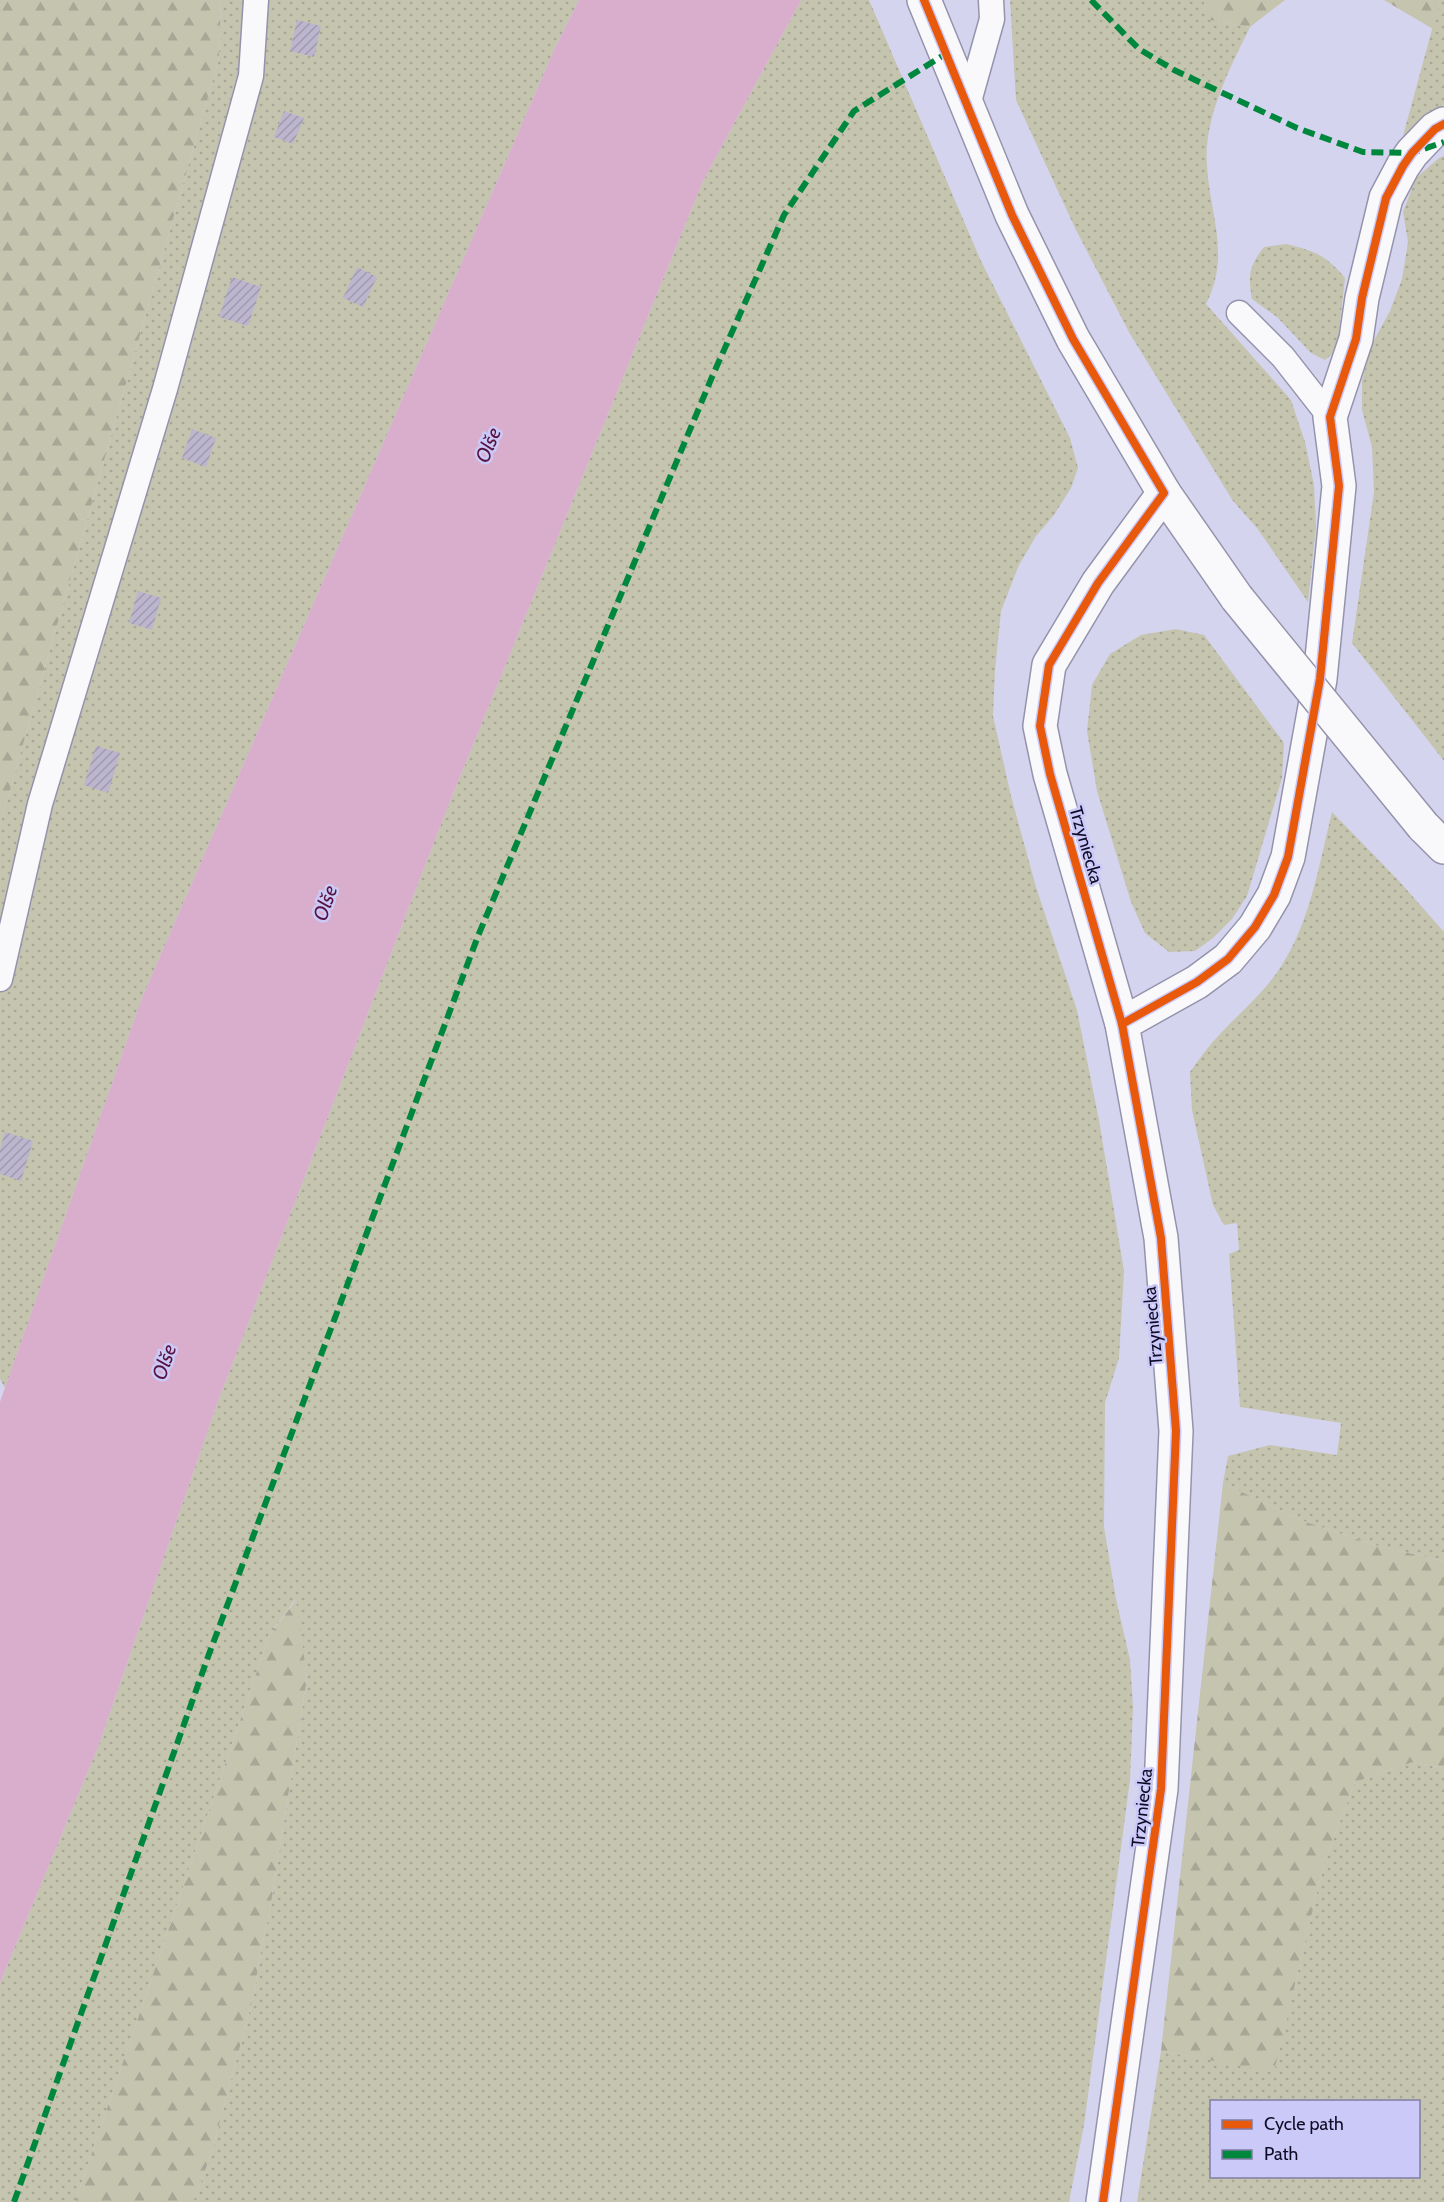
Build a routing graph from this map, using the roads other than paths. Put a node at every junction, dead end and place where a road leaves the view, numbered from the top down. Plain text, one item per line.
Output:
1 (256, 0) edge
2 (924, 0) edge
3 (991, 0) edge
4 (968, 105) junction
5 (1444, 124) edge
6 (1239, 313) dead end
7 (1330, 417) junction
8 (1164, 493) junction
9 (1434, 837) edge
10 (0, 979) edge
11 (1122, 1024) junction
12 (1103, 2202) edge

1 - 10 lane
2 - 4 street
3 - 4 lane
4 - 8 street
5 - 7 street
6 - 7 lane
7 - 11 street
8 - 9 street, bridge
8 - 11 street, Trzyniecka
11 - 12 street, Trzyniecka

